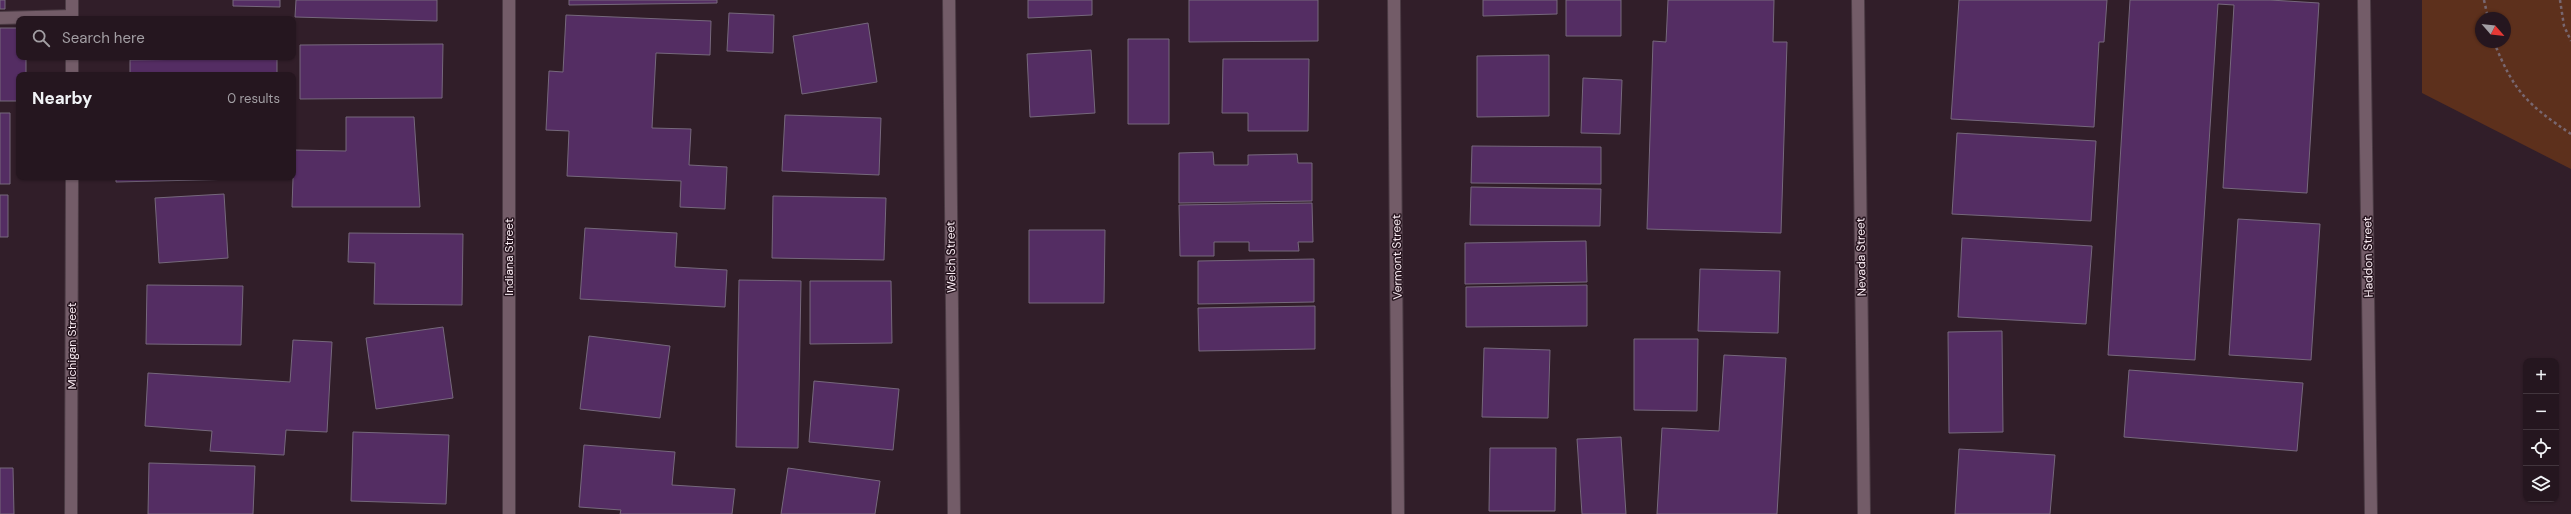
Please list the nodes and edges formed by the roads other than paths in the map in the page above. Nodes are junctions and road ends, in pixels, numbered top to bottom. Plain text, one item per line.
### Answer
1 (72, 0) edge
2 (509, 0) edge
3 (949, 0) edge
4 (1394, 0) edge
5 (1858, 0) edge
6 (2364, 0) edge
7 (72, 16) edge
8 (0, 18) edge
9 (16, 18) edge
10 (72, 60) edge
11 (72, 72) edge
12 (72, 180) edge
13 (71, 514) edge
14 (509, 514) edge
15 (954, 514) edge
16 (1398, 514) edge
17 (1864, 514) edge
18 (2371, 514) edge

1 - 7 street
2 - 14 street, Indiana Street
3 - 15 street, Welch Street
4 - 16 street, Vermont Street
5 - 17 street, Nevada Street
6 - 18 street, Haddon Street
8 - 9 street
10 - 11 street
12 - 13 street, Michigan Street

